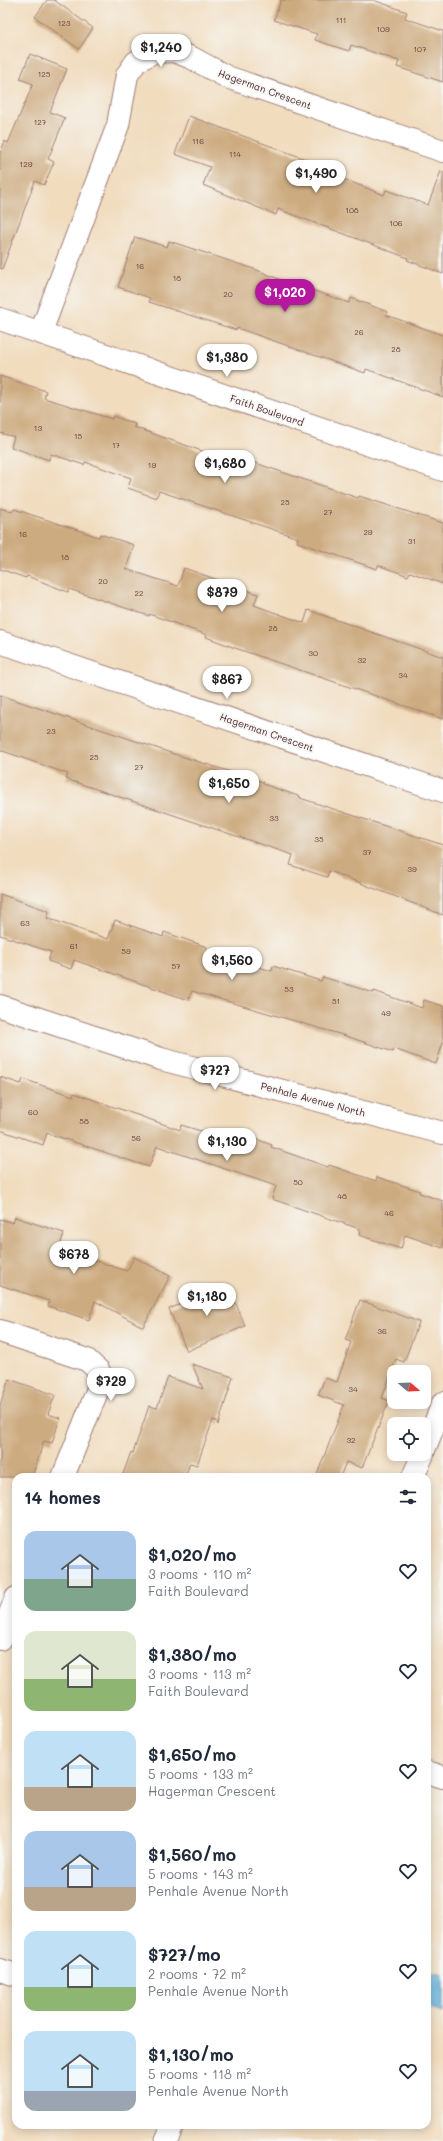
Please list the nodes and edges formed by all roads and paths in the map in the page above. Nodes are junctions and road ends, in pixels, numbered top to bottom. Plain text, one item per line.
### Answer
1 (443, 151) edge
2 (0, 319) edge
3 (41, 332) junction
4 (443, 470) edge
5 (0, 642) edge
6 (443, 791) edge
7 (0, 1006) edge
8 (443, 1133) edge
9 (0, 1331) edge
10 (443, 1403) edge
11 (431, 1433) edge
12 (419, 1461) edge
13 (65, 1473) edge
14 (415, 1473) edge
15 (12, 1608) edge
16 (0, 1639) edge
17 (431, 1773) edge
18 (443, 1777) edge
19 (0, 1970) edge
20 (12, 1974) edge
21 (170, 2129) edge
22 (166, 2141) edge

1 - 3 street, Hagerman Crescent
2 - 3 street, Faith Boulevard
3 - 4 street, Faith Boulevard
5 - 6 street, Hagerman Crescent
7 - 8 street, Penhale Avenue North
9 - 13 street
10 - 11 street
12 - 14 street
15 - 16 street
17 - 18 street
19 - 20 street
21 - 22 street

